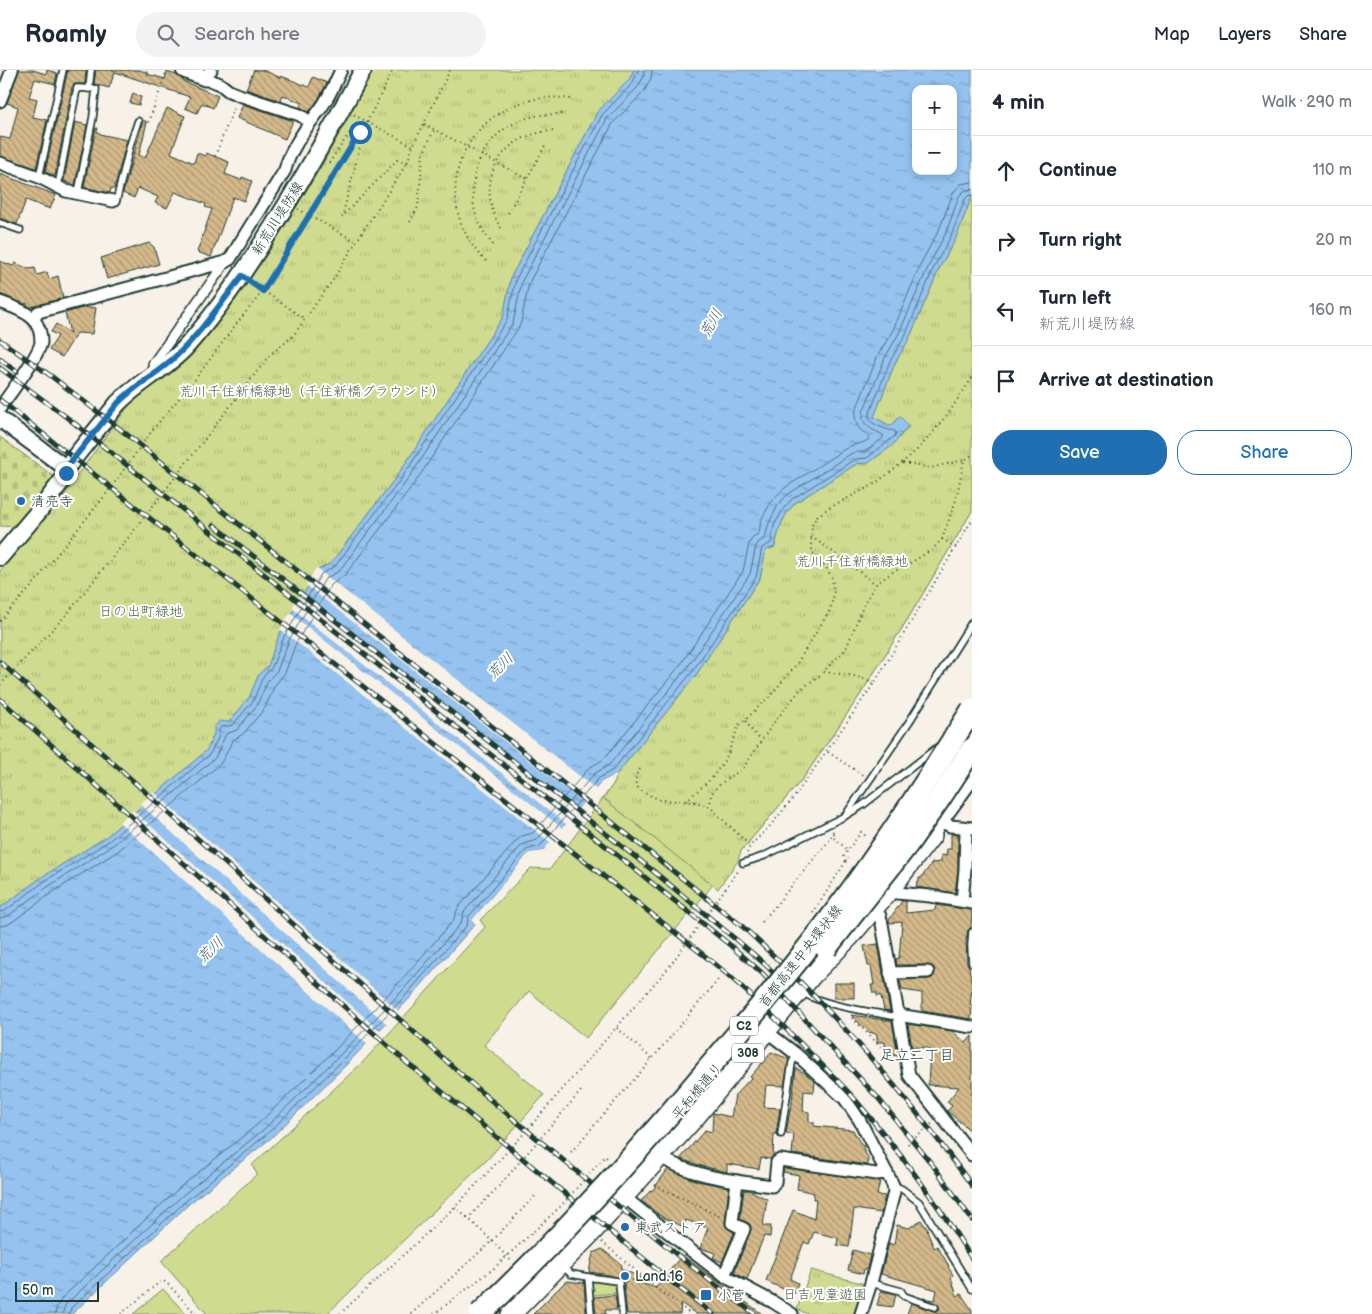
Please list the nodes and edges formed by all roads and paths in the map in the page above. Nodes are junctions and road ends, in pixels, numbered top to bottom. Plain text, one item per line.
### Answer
1 (12, 70) edge
2 (63, 70) edge
3 (91, 70) edge
4 (167, 70) edge
5 (184, 70) edge
6 (341, 70) edge
7 (363, 70) edge
8 (393, 70) edge
9 (450, 70) edge
10 (208, 74) edge
11 (89, 89) junction
12 (239, 95) junction
13 (571, 99) dead end
14 (0, 101) edge
15 (349, 113) dead end
16 (562, 114) dead end
17 (138, 121) joint
18 (310, 122) junction
19 (367, 122) junction
20 (424, 124) junction
21 (434, 130) junction
22 (555, 131) dead end
23 (360, 132) junction
24 (546, 144) dead end
25 (414, 146) junction
26 (468, 148) junction
27 (215, 156) dead end
28 (482, 156) junction
29 (0, 163) edge
30 (407, 163) junction
31 (497, 163) junction
32 (328, 164) dead end
33 (39, 177) junction
34 (527, 179) junction
35 (58, 186) junction
36 (78, 194) junction
37 (113, 201) joint
38 (294, 206) dead end
39 (508, 213) dead end
40 (310, 215) junction
41 (410, 222) dead end
42 (1, 225) edge
43 (501, 228) dead end
44 (20, 230) dead end
45 (356, 242) junction
46 (493, 245) dead end
47 (486, 261) dead end
48 (225, 262) junction
49 (242, 276) junction
50 (263, 291) junction
51 (0, 302) edge
52 (34, 319) junction
53 (305, 320) junction
54 (155, 373) junction
55 (972, 378) edge
56 (0, 408) edge
57 (0, 419) edge
58 (972, 455) edge
59 (964, 460) junction
60 (902, 462) junction
61 (66, 468) junction
62 (972, 520) edge
63 (811, 537) junction
64 (942, 539) junction
65 (956, 547) junction
66 (0, 557) edge
67 (876, 584) junction
68 (0, 621) edge
69 (972, 622) edge
70 (822, 672) junction
71 (876, 682) junction
72 (0, 685) edge
73 (972, 710) edge
74 (972, 717) edge
75 (745, 720) junction
76 (972, 732) edge
77 (761, 740) junction
78 (972, 748) edge
79 (828, 751) junction
80 (640, 769) dead end
81 (972, 772) edge
82 (870, 780) junction
83 (972, 782) edge
84 (686, 801) junction
85 (710, 807) junction
86 (844, 816) junction
87 (942, 822) junction
88 (969, 828) edge
89 (833, 831) dead end
90 (863, 833) dead end
91 (834, 838) dead end
92 (750, 846) junction
93 (848, 850) junction
94 (848, 858) dead end
95 (846, 861) junction
96 (743, 863) junction
97 (891, 888) junction
98 (967, 902) edge
99 (873, 909) junction
100 (833, 915) junction
101 (809, 920) dead end
102 (762, 922) dead end
103 (972, 932) edge
104 (824, 950) junction
105 (972, 963) edge
106 (928, 972) dead end
107 (890, 973) junction
108 (718, 980) dead end
109 (800, 990) junction
110 (840, 1005) junction
111 (898, 1015) junction
112 (972, 1027) edge
113 (616, 1028) junction
114 (766, 1031) junction
115 (796, 1054) junction
116 (652, 1059) junction
117 (909, 1075) junction
118 (581, 1091) dead end
119 (938, 1119) dead end
120 (781, 1134) dead end
121 (908, 1144) dead end
122 (571, 1152) dead end
123 (972, 1155) edge
124 (659, 1156) junction
125 (611, 1162) dead end
126 (887, 1174) junction
127 (737, 1181) junction
128 (650, 1182) dead end
129 (893, 1185) junction
130 (535, 1196) dead end
131 (623, 1196) junction
132 (456, 1207) junction
133 (466, 1217) junction
134 (732, 1222) junction
135 (594, 1235) junction
136 (492, 1241) junction
137 (507, 1256) junction
138 (513, 1263) dead end
139 (560, 1264) junction
140 (588, 1276) junction
141 (724, 1276) junction
142 (871, 1283) junction
143 (972, 1289) edge
144 (935, 1307) dead end
145 (692, 1313) edge
146 (121, 1314) edge
147 (196, 1314) edge
148 (340, 1314) edge
149 (411, 1314) edge
150 (434, 1314) edge
151 (480, 1314) edge
152 (490, 1314) edge
153 (500, 1314) edge
154 (512, 1314) edge
155 (590, 1314) edge
156 (622, 1314) edge
157 (792, 1314) edge
158 (861, 1314) edge

1 - 14 street
2 - 33 lane
3 - 11 lane
4 - 17 path
5 - 10 street
6 - 18 street
7 - 49 main road, 新荒川堤防線
8 - 19 path
9 - 20 path
10 - 12 street
11 - 35 lane
11 - 36 lane
12 - 18 street
12 - 27 path
13 - 26 path
15 - 19 path
16 - 28 path
17 - 37 lane
18 - 48 street
19 - 23 path
19 - 25 path
19 - 30 path
20 - 21 path
20 - 25 path
21 - 26 path
21 - 41 path
22 - 31 path
23 - 32 path
23 - 40 path
24 - 34 path
25 - 30 path
26 - 28 path
26 - 47 path
28 - 31 path
28 - 46 path
29 - 33 street
30 - 45 path
31 - 34 path
31 - 43 path
33 - 35 street
34 - 39 path
35 - 36 street
36 - 37 street
38 - 40 path
40 - 45 path
40 - 50 path
42 - 44 lane
45 - 53 path
48 - 52 street
48 - 54 street
49 - 50 path
49 - 54 main road, 新荒川堤防線
50 - 53 path
50 - 68 path
51 - 52 street
52 - 56 street
53 - 72 path
54 - 61 main road, 新荒川堤防線
55 - 60 path
57 - 61 street
58 - 59 path
59 - 60 path
59 - 64 path
60 - 63 path
61 - 66 main road, 新荒川堤防線
62 - 65 path
63 - 67 path
63 - 75 path
64 - 65 path
64 - 67 path
65 - 71 path
67 - 70 path
69 - 82 lane
70 - 71 path
70 - 77 path
71 - 79 path
73 - 100 highway, 首都高速中央環状線 / C2, bridge
74 - 86 lane
75 - 77 path
75 - 84 path
76 - 100 highway, bridge
76 - 152 main road, 平和橋通り / 308
77 - 85 path
78 - 104 highway, 首都高速中央環状線 / C2, bridge
79 - 82 path
79 - 92 path
80 - 84 path
81 - 104 highway, bridge
82 - 86 lane
83 - 87 main road, 平和橋通り / 308
84 - 85 path
85 - 92 path
86 - 96 lane
87 - 88 street
87 - 97 main road, 平和橋通り / 308
88 - 98 street
89 - 102 path
90 - 93 path
91 - 93 path
92 - 96 path
93 - 95 path
94 - 95 path
95 - 101 path
96 - 113 path
97 - 98 street
97 - 99 main road, 平和橋通り / 308
99 - 107 street
99 - 109 main road, 平和橋通り / 308
100 - 151 highway, 首都高速中央環状線 / C2, bridge
103 - 105 lane
104 - 153 highway, 首都高速中央環状線 / C2
106 - 107 street
107 - 111 street
108 - 116 path
109 - 110 lane
109 - 114 main road, 平和橋通り / 308
110 - 111 lane
110 - 117 path
111 - 112 street
111 - 117 street
113 - 116 path
113 - 132 path
114 - 115 street
114 - 124 main road, 平和橋通り / 308
115 - 120 lane
115 - 126 street
116 - 122 path
117 - 123 street
118 - 133 path
119 - 121 path
124 - 127 street
124 - 131 main road, 平和橋通り / 308
125 - 137 path
126 - 127 street
126 - 129 street
127 - 134 street
128 - 134 path
129 - 142 street
129 - 143 lane
130 - 136 path
131 - 135 main road, 平和橋通り / 308
131 - 141 street
132 - 133 path
132 - 148 path
133 - 136 path
134 - 141 street
135 - 139 main road, 平和橋通り / 308
135 - 145 path
136 - 137 path
136 - 149 path
137 - 138 path
137 - 150 path
139 - 140 lane
139 - 154 main road, 平和橋通り / 308
140 - 155 lane
140 - 156 lane
141 - 157 street
142 - 144 lane
142 - 158 street
146 - 147 path

